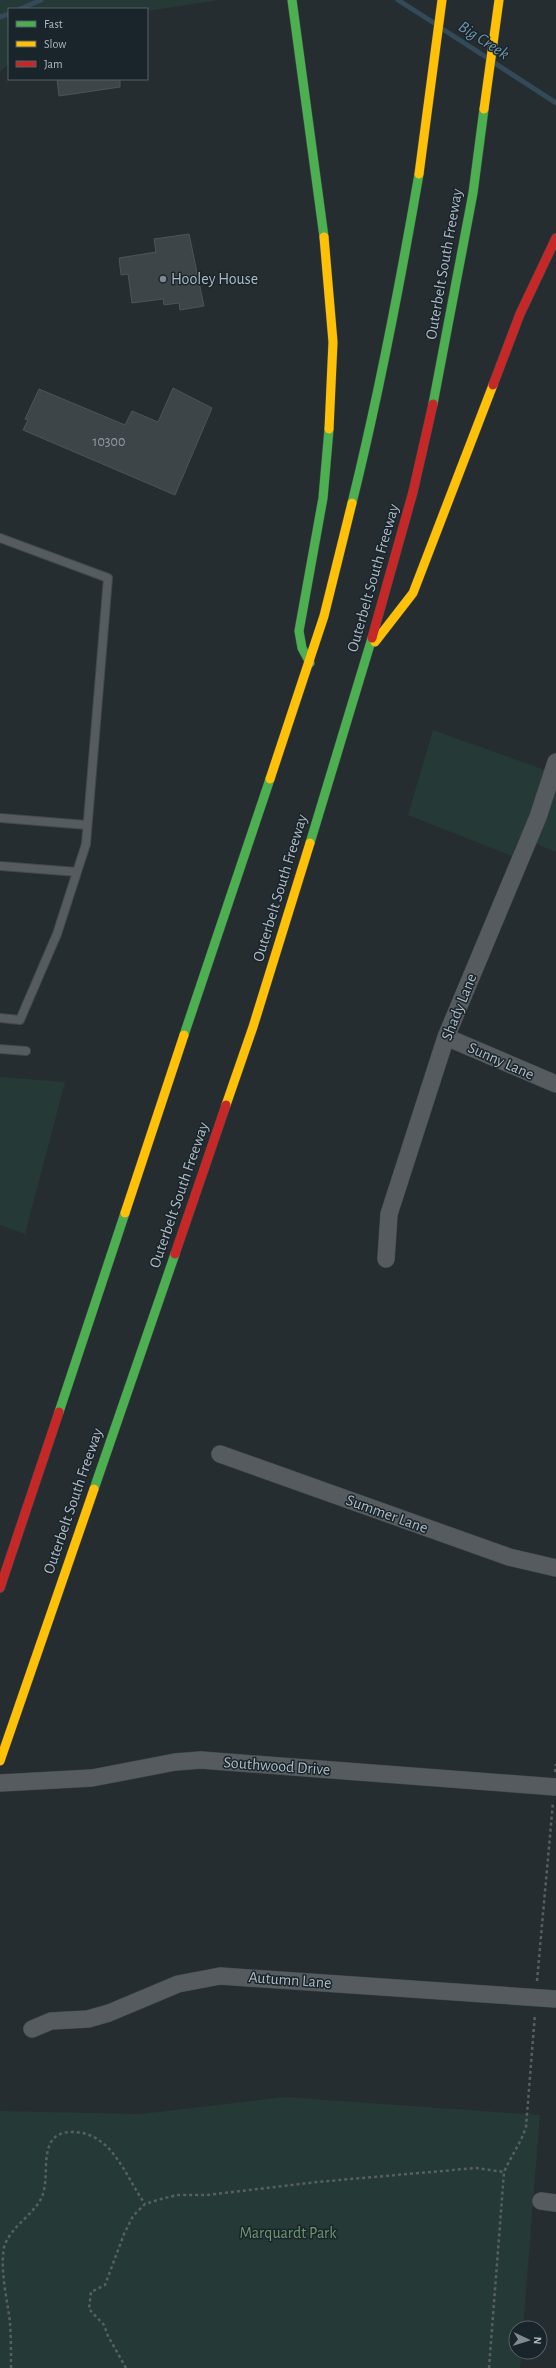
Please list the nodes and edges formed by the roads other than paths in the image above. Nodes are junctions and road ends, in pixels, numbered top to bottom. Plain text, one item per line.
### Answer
1 (442, 0) edge
2 (499, 0) edge
3 (293, 4) edge
4 (556, 238) edge
5 (0, 538) edge
6 (369, 651) junction
7 (310, 664) junction
8 (556, 762) edge
9 (0, 818) edge
10 (87, 826) junction
11 (0, 866) edge
12 (77, 872) junction
13 (0, 1018) edge
14 (446, 1036) junction
15 (0, 1049) edge
16 (26, 1051) dead end
17 (556, 1084) edge
18 (386, 1259) dead end
19 (220, 1454) dead end
20 (556, 1568) edge
21 (0, 1588) edge
22 (0, 1761) edge
23 (0, 1783) edge
24 (556, 1786) edge
25 (556, 1999) edge
26 (32, 2029) dead end

1 - 7 highway
2 - 6 highway, Outerbelt South Freeway
3 - 7 highway
4 - 6 highway
5 - 10 lane
6 - 22 highway, Outerbelt South Freeway
7 - 21 highway
8 - 14 street, Shady Lane
9 - 10 lane
10 - 12 lane
11 - 12 lane
12 - 13 lane
14 - 17 street, Sunny Lane
14 - 18 street, Shady Lane
15 - 16 lane
19 - 20 street, Summer Lane
23 - 24 street, Southwood Drive
25 - 26 street, Autumn Lane

